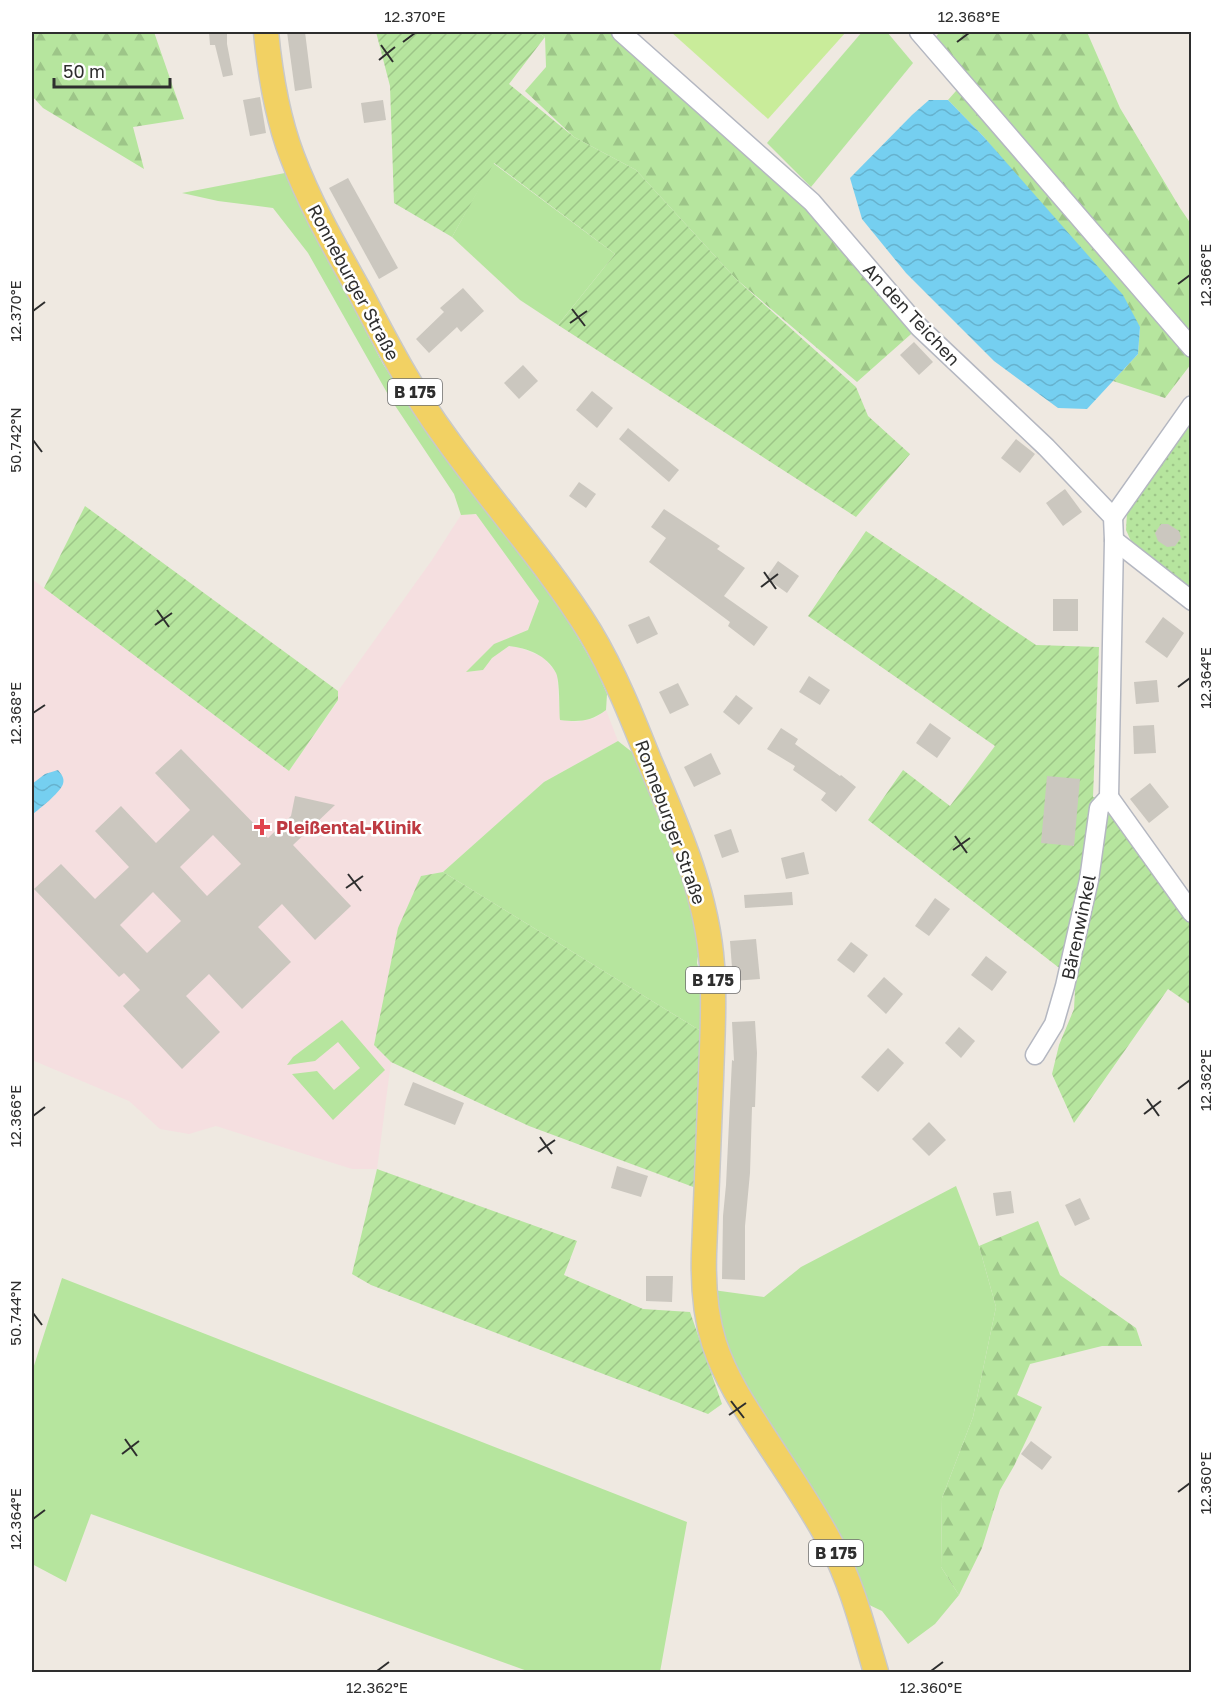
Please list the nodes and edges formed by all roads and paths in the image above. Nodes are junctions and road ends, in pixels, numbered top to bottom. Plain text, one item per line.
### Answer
1 (266, 32) edge
2 (621, 32) edge
3 (919, 32) edge
4 (1191, 348) edge
5 (1191, 405) edge
6 (1113, 517) junction
7 (1114, 540) junction
8 (1191, 601) edge
9 (1109, 797) junction
10 (1191, 913) edge
11 (1035, 1055) dead end
12 (876, 1672) edge

1 - 12 main road, Ronneburger Straße / B 175
2 - 6 street, An den Teichen
3 - 4 street
5 - 6 street
6 - 7 street
7 - 8 street
7 - 9 street, Bärenwinkel
9 - 10 street
9 - 11 street, Bärenwinkel

